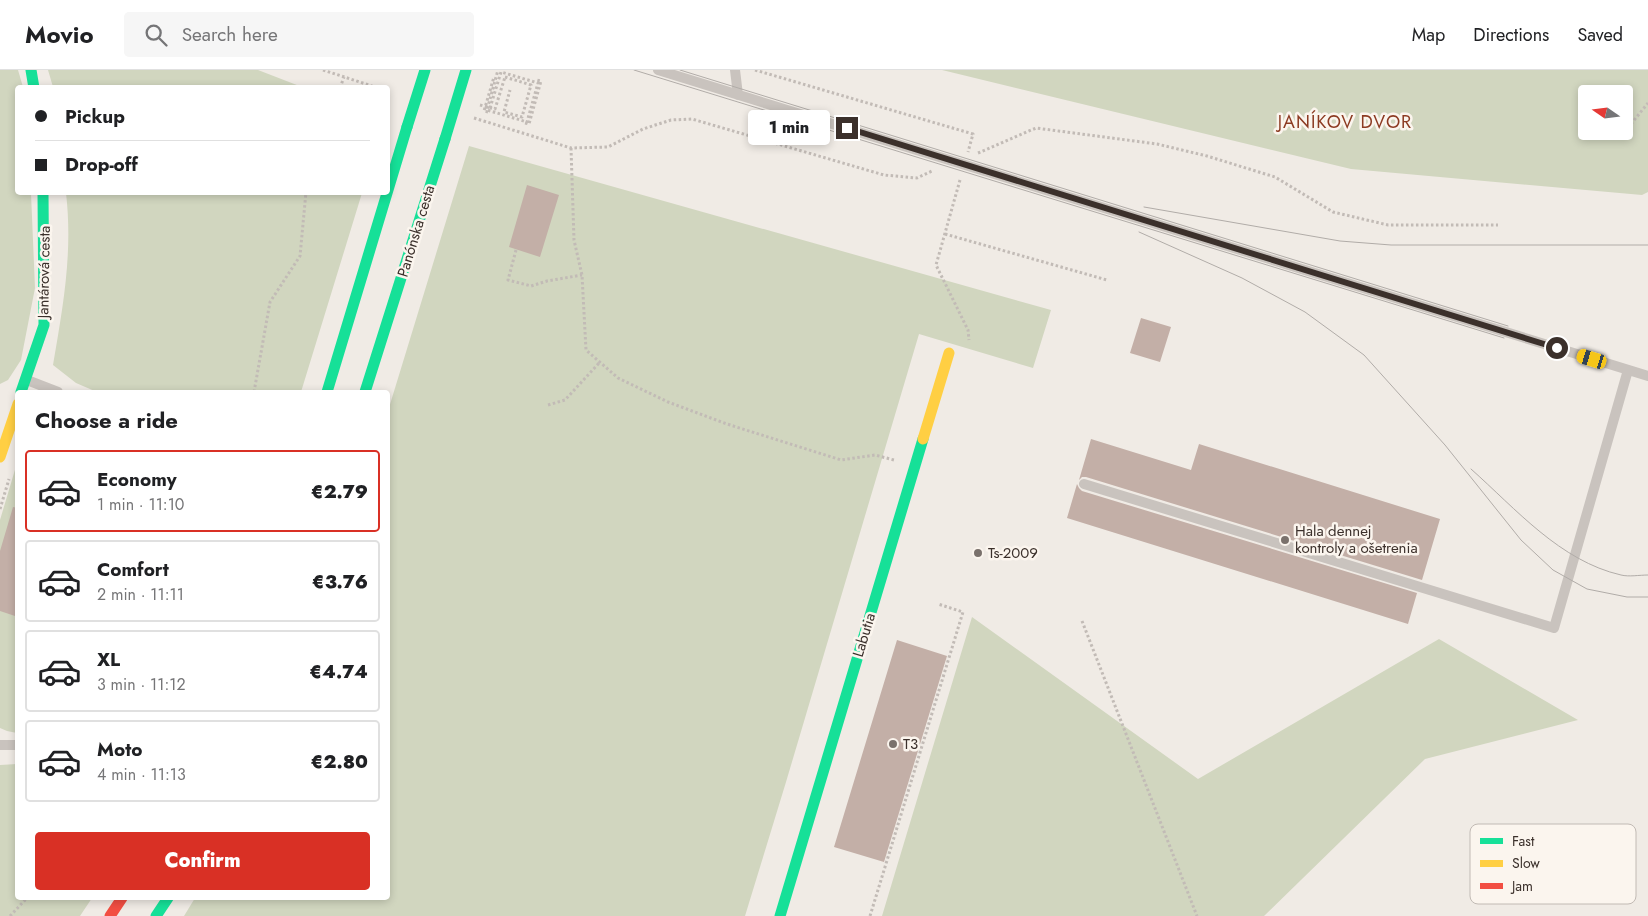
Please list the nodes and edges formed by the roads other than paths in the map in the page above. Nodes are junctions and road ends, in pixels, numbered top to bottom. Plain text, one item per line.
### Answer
1 (31, 70) edge
2 (425, 70) edge
3 (466, 70) edge
4 (658, 70) edge
5 (735, 70) edge
6 (34, 85) edge
7 (738, 95) junction
8 (390, 186) edge
9 (43, 195) edge
10 (387, 195) edge
11 (949, 353) dead end
12 (1628, 370) junction
13 (1648, 376) edge
14 (26, 380) junction
15 (23, 390) edge
16 (53, 390) edge
17 (328, 390) edge
18 (366, 390) edge
19 (15, 413) edge
20 (0, 457) edge
21 (1084, 484) dead end
22 (0, 745) edge
23 (15, 745) edge
24 (121, 900) edge
25 (167, 900) edge
26 (110, 916) edge
27 (156, 916) edge
28 (780, 916) edge

1 - 6 street
2 - 8 street, bridge
3 - 18 street, Panónska cesta, bridge
4 - 7 lane
5 - 7 lane
7 - 12 lane
9 - 14 street, Jantárová cesta
10 - 17 street, bridge
11 - 28 street, Labutia
12 - 13 lane
12 - 21 lane
14 - 15 street, Jantárová cesta
14 - 16 lane
19 - 20 street
22 - 23 lane
24 - 26 street
25 - 27 street

